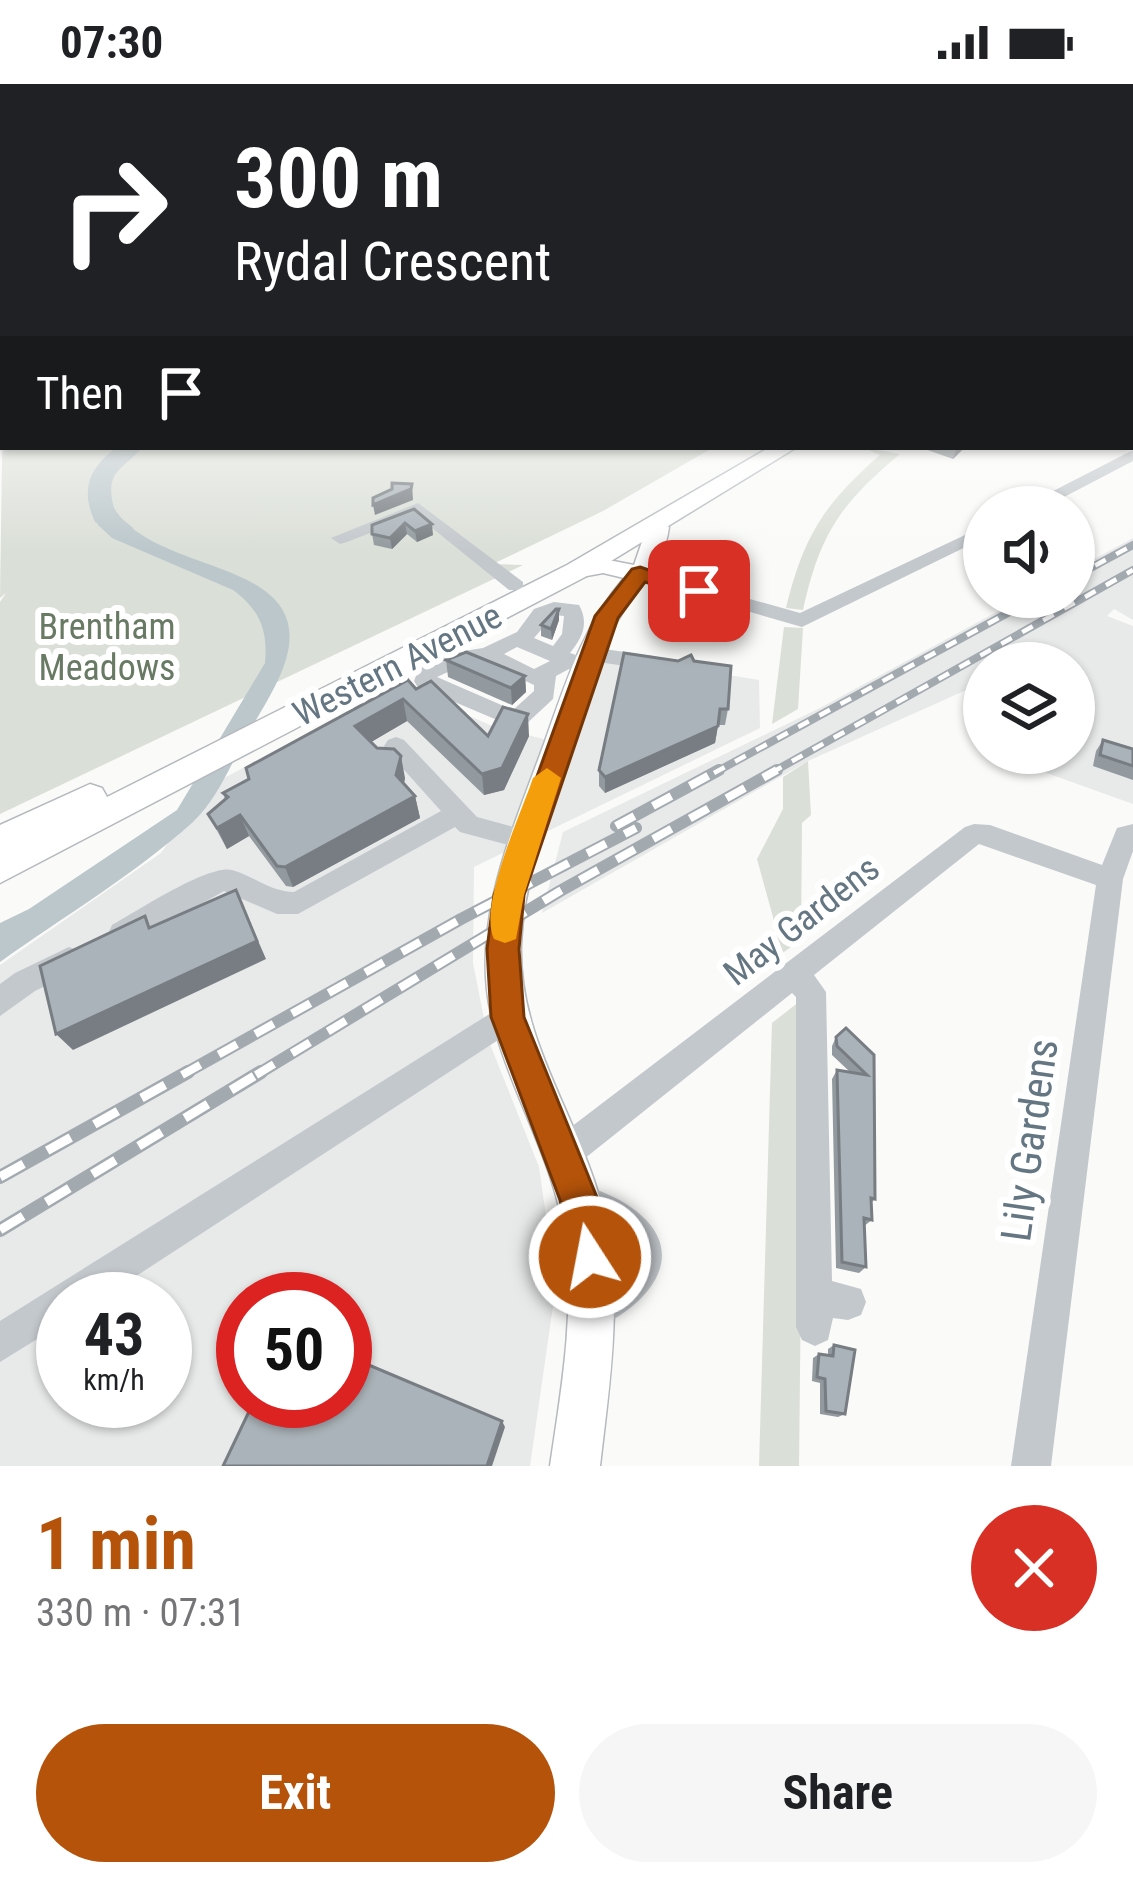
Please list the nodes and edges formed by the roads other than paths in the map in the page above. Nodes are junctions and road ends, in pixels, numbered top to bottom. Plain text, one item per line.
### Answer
1 (757, 450) edge
2 (781, 450) edge
3 (1133, 454) edge
4 (1071, 486) edge
5 (658, 527) junction
6 (340, 538) dead end
7 (963, 541) edge
8 (576, 572) junction
9 (640, 574) junction
10 (516, 586) junction
11 (522, 640) junction
12 (488, 655) junction
13 (677, 666) edge
14 (565, 668) junction
15 (281, 712) junction
16 (396, 746) edge
17 (143, 783) junction
18 (458, 813) junction
19 (1133, 834) edge
20 (527, 839) junction
21 (0, 841) edge
22 (0, 868) edge
23 (1110, 879) junction
24 (795, 976) junction
25 (0, 1002) edge
26 (508, 1017) junction
27 (562, 1156) junction
28 (111, 1272) edge
29 (826, 1308) dead end
30 (36, 1320) edge
31 (0, 1343) edge
32 (575, 1466) edge
33 (1031, 1466) edge

1 - 10 highway, Western Avenue
2 - 5 highway, Western Avenue
3 - 4 street
5 - 8 highway, Western Avenue
5 - 9 main road
6 - 10 street
7 - 9 street
8 - 9 main road
8 - 15 highway, Western Avenue
9 - 14 main road
10 - 15 highway, Western Avenue
11 - 12 street
11 - 14 street
11 - 14 street
12 - 14 street
12 - 14 street
13 - 14 street
14 - 20 main road
15 - 17 highway, Western Avenue
16 - 18 street
17 - 21 highway, Western Avenue
17 - 22 highway, Western Avenue
18 - 20 street
18 - 25 street
19 - 23 street, Lily Gardens
20 - 26 main road
23 - 24 street, May Gardens
23 - 33 street, Lily Gardens
24 - 27 street, May Gardens
24 - 29 street
26 - 27 main road
26 - 28 street
27 - 32 main road
30 - 31 street

